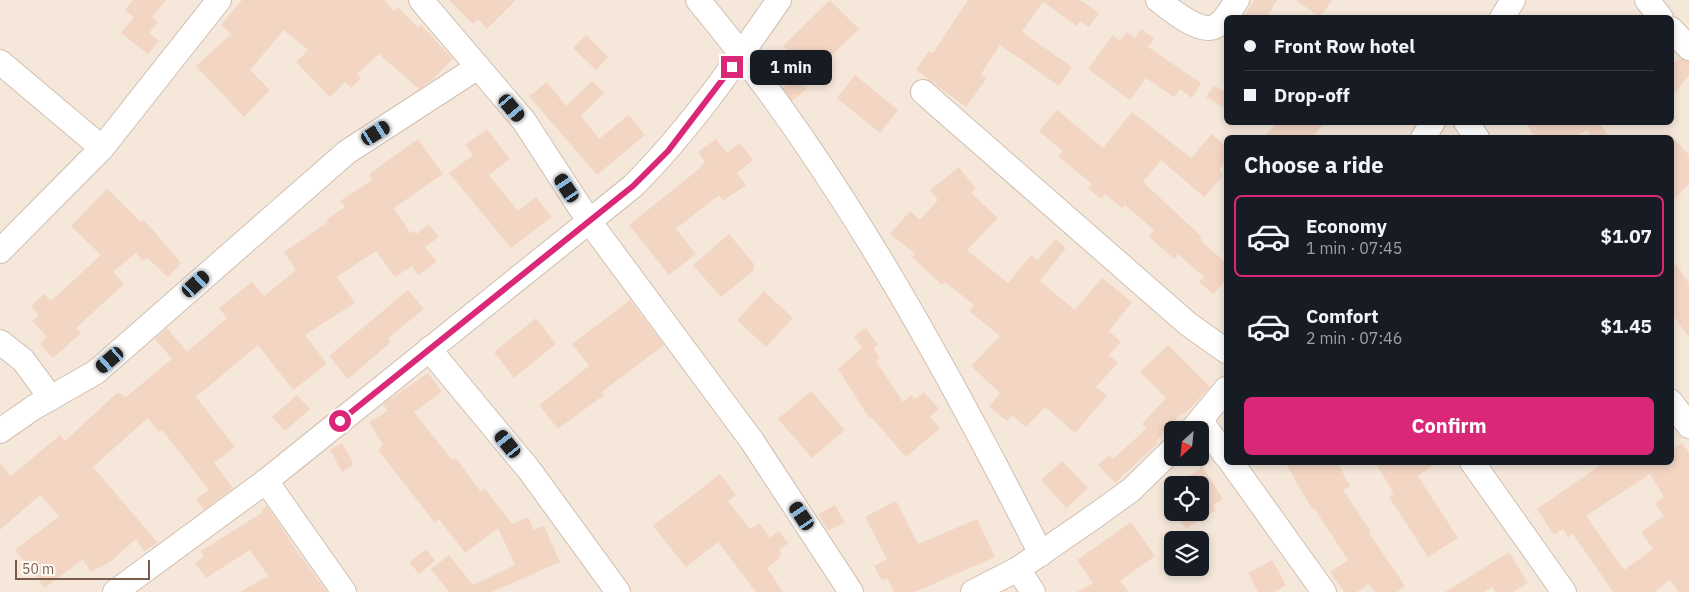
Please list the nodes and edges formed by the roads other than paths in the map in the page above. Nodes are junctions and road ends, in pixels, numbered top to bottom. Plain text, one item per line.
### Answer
1 (219, 0) edge
2 (421, 0) edge
3 (698, 0) edge
4 (779, 0) edge
5 (1158, 0) edge
6 (1237, 0) edge
7 (1513, 0) edge
8 (1647, 0) edge
9 (1226, 15) edge
10 (1504, 15) edge
11 (1659, 15) edge
12 (1224, 19) edge
13 (1674, 32) edge
14 (1689, 48) edge
15 (742, 53) junction
16 (0, 62) edge
17 (478, 67) junction
18 (923, 92) dead end
19 (102, 148) junction
20 (589, 221) junction
21 (0, 251) edge
22 (0, 342) edge
23 (429, 349) junction
24 (1224, 350) edge
25 (1224, 392) edge
26 (50, 398) junction
27 (1674, 406) edge
28 (1201, 421) edge
29 (1689, 426) edge
30 (0, 431) edge
31 (1209, 438) edge
32 (1224, 454) edge
33 (1164, 458) edge
34 (1233, 465) edge
35 (1474, 465) edge
36 (266, 481) junction
37 (1041, 554) junction
38 (1018, 569) junction
39 (115, 592) edge
40 (344, 592) edge
41 (618, 592) edge
42 (851, 592) edge
43 (973, 592) edge
44 (1033, 592) edge
45 (1324, 592) edge
46 (1564, 592) edge

1 - 19 street
2 - 17 street
3 - 15 street
4 - 15 street
5 - 12 street
6 - 9 street
7 - 10 street
8 - 11 street
13 - 14 street
15 - 20 street
15 - 37 street
16 - 19 street
17 - 20 street
17 - 26 street
18 - 24 street
19 - 21 street
20 - 23 street
20 - 42 street
22 - 26 street
23 - 36 street
23 - 41 street
25 - 28 street
26 - 30 street
27 - 29 street
31 - 32 street
33 - 37 street
34 - 45 street
35 - 46 street
36 - 39 street
36 - 40 street
37 - 38 street
38 - 43 street
38 - 44 street

